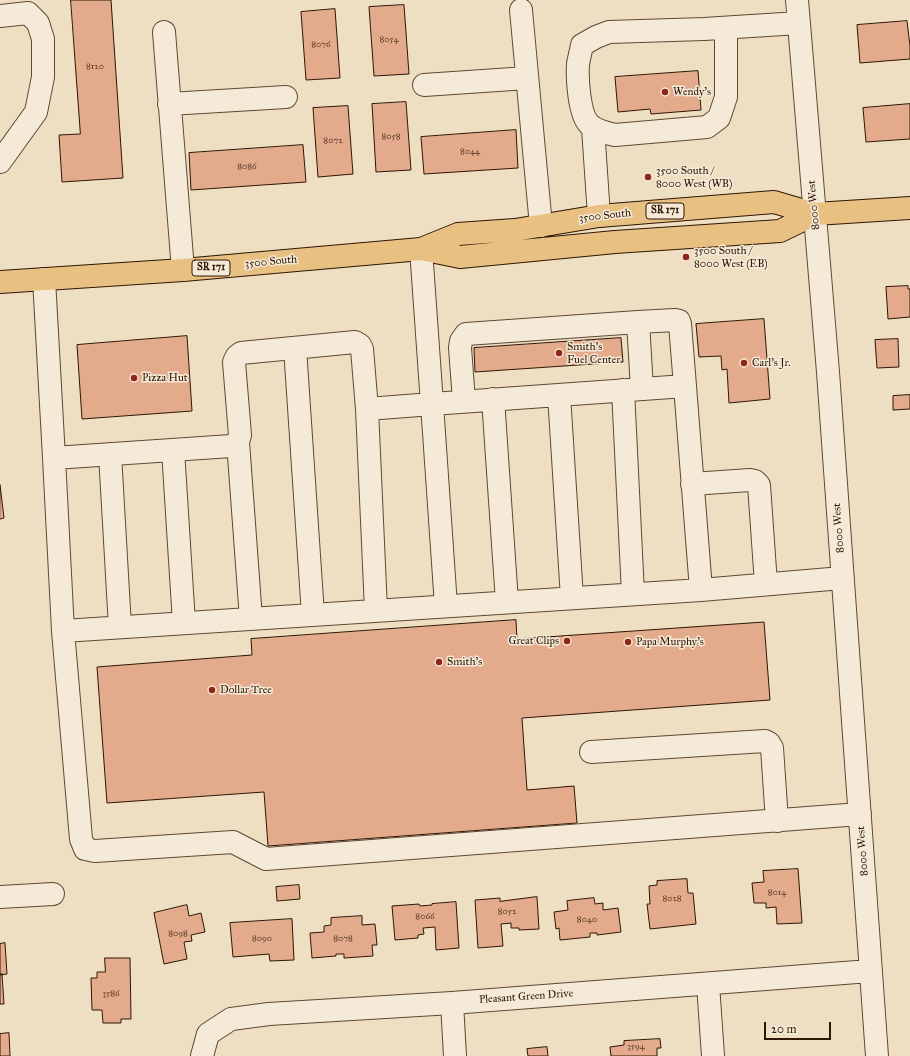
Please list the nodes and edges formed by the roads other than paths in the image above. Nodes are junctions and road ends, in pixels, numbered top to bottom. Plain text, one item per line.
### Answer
1 (797, 0) edge
2 (521, 10) dead end
3 (0, 16) edge
4 (799, 23) junction
5 (726, 28) junction
6 (164, 32) dead end
7 (527, 78) junction
8 (424, 86) dead end
9 (286, 97) dead end
10 (169, 104) junction
11 (593, 128) junction
12 (0, 162) edge
13 (910, 208) edge
14 (815, 214) junction
15 (599, 216) junction
16 (541, 226) junction
17 (421, 249) junction
18 (182, 270) junction
19 (44, 279) junction
20 (0, 282) edge
21 (638, 322) junction
22 (295, 348) junction
23 (685, 386) junction
24 (632, 390) junction
25 (559, 395) junction
26 (493, 399) junction
27 (464, 401) junction
28 (432, 404) junction
29 (367, 408) junction
30 (238, 442) junction
31 (173, 450) junction
32 (110, 454) junction
33 (54, 458) junction
34 (692, 484) junction
35 (842, 578) junction
36 (766, 584) junction
37 (701, 590) junction
38 (633, 594) junction
39 (572, 598) junction
40 (507, 602) junction
41 (446, 606) junction
42 (376, 610) junction
43 (313, 615) junction
44 (251, 619) junction
45 (184, 623) junction
46 (120, 627) junction
47 (63, 631) junction
48 (591, 752) dead end
49 (860, 814) junction
50 (777, 821) junction
51 (53, 894) dead end
52 (0, 897) edge
53 (870, 971) junction
54 (708, 984) junction
55 (452, 1003) junction
56 (202, 1056) edge
57 (456, 1056) edge
58 (713, 1056) edge
59 (877, 1056) edge

1 - 4 street, 8000 West
2 - 7 street
3 - 12 street
4 - 5 street
4 - 14 street, 8000 West
5 - 11 street
5 - 11 street
6 - 10 street
7 - 8 street
7 - 16 street
9 - 10 street
10 - 18 street
11 - 15 street
13 - 14 main road, 3500 South / SR 171
14 - 15 main road, 3500 South / SR 171
14 - 17 main road, 3500 South / SR 171
14 - 35 street, 8000 West
15 - 16 main road, 3500 South / SR 171
16 - 17 main road, 3500 South / SR 171
17 - 18 main road, 3500 South / SR 171
17 - 28 street
18 - 19 main road, 3500 South / SR 171
19 - 20 main road, 3500 South / SR 171
19 - 33 street
21 - 23 street
21 - 24 street
21 - 27 street
22 - 29 street
22 - 30 street
22 - 43 street
23 - 24 street
23 - 34 street
24 - 25 street
24 - 38 street
25 - 26 street
25 - 39 street
26 - 27 street
26 - 40 street
27 - 28 street
28 - 29 street
28 - 41 street
29 - 42 street
30 - 31 street
30 - 44 street
31 - 32 street
31 - 45 street
32 - 33 street
32 - 46 street
33 - 47 street
34 - 36 street
34 - 37 street
35 - 36 street
35 - 49 street, 8000 West
36 - 37 street
37 - 38 street
38 - 39 street
39 - 40 street
40 - 41 street
41 - 42 street
42 - 43 street
43 - 44 street
44 - 45 street
45 - 46 street
46 - 47 street
47 - 50 street
48 - 50 street
49 - 50 street
49 - 53 street, 8000 West
51 - 52 street
53 - 54 street, Pleasant Green Drive
53 - 59 street, 8000 West
54 - 55 street, Pleasant Green Drive
54 - 58 street
55 - 56 street, Pleasant Green Drive
55 - 57 street

